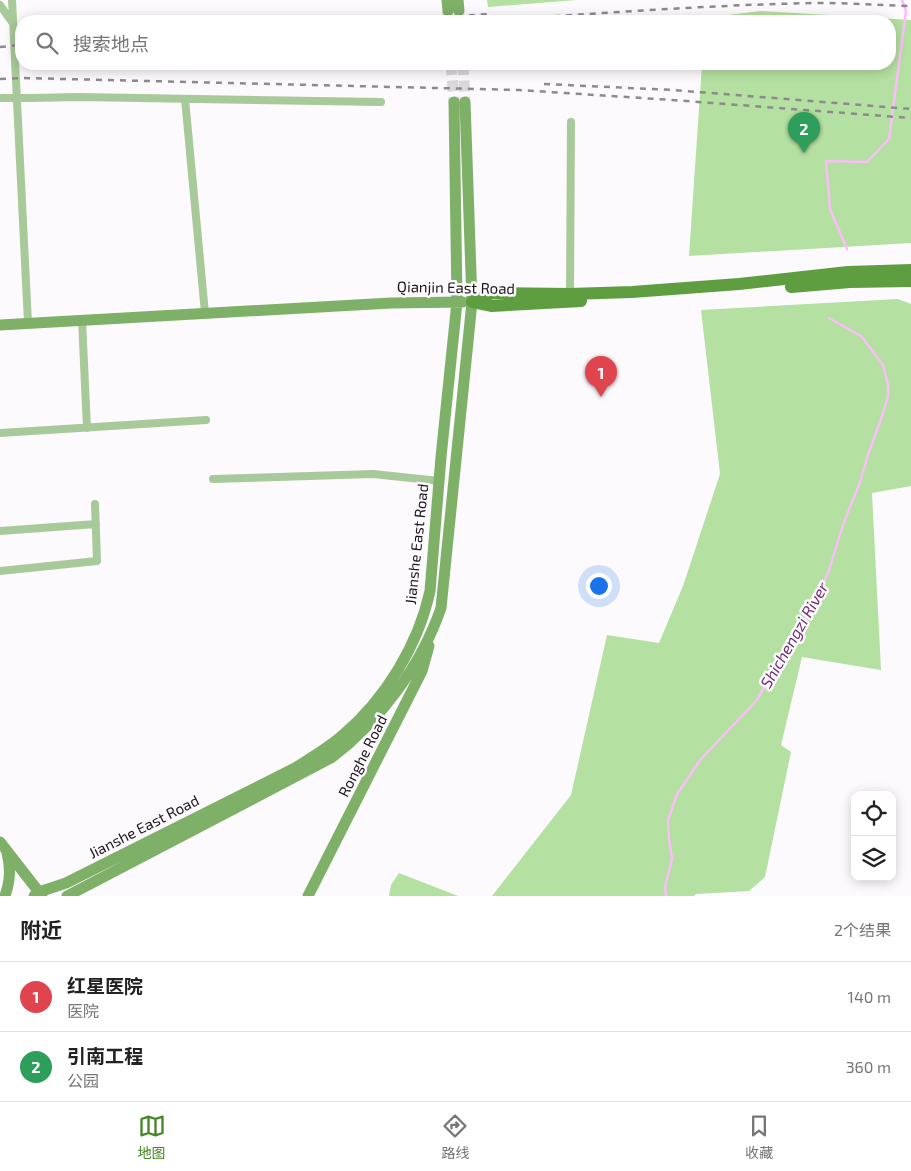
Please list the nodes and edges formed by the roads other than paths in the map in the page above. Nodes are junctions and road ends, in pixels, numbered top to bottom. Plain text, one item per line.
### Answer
1 (12, 0) edge
2 (0, 5) edge
3 (12, 23) junction
4 (0, 98) edge
5 (185, 98) junction
6 (381, 102) dead end
7 (571, 122) dead end
8 (911, 270) edge
9 (911, 281) edge
10 (570, 294) junction
11 (457, 302) junction
12 (472, 302) junction
13 (205, 313) junction
14 (82, 320) junction
15 (28, 323) junction
16 (0, 325) edge
17 (206, 420) dead end
18 (87, 428) junction
19 (0, 433) edge
20 (213, 479) dead end
21 (439, 481) junction
22 (95, 504) dead end
23 (96, 524) junction
24 (0, 531) edge
25 (0, 571) edge
26 (435, 625) junction
27 (2, 845) edge
28 (38, 895) edge
29 (5, 896) edge
30 (67, 896) edge
31 (308, 896) edge

1 - 3 street
2 - 3 street
3 - 15 street
4 - 5 street, bridge
5 - 6 street
5 - 13 street
7 - 10 street
8 - 10 main road
9 - 12 main road, Qianjin East Road
10 - 12 main road
11 - 12 main road, Qianjin East Road
11 - 12 main road, Jianshe East Road
11 - 13 main road, Qianjin East Road
11 - 21 main road, Jianshe East Road
12 - 26 main road, Jianshe East Road
13 - 14 main road, Qianjin East Road
14 - 15 main road, Qianjin East Road
14 - 18 street
15 - 16 main road, Qianjin East Road
17 - 18 street
18 - 19 street
20 - 21 street
21 - 28 main road, Jianshe East Road
22 - 23 street
23 - 24 street
23 - 25 street
26 - 30 main road, Jianshe East Road
26 - 31 main road, Ronghe Road
27 - 28 main road
27 - 29 main road

